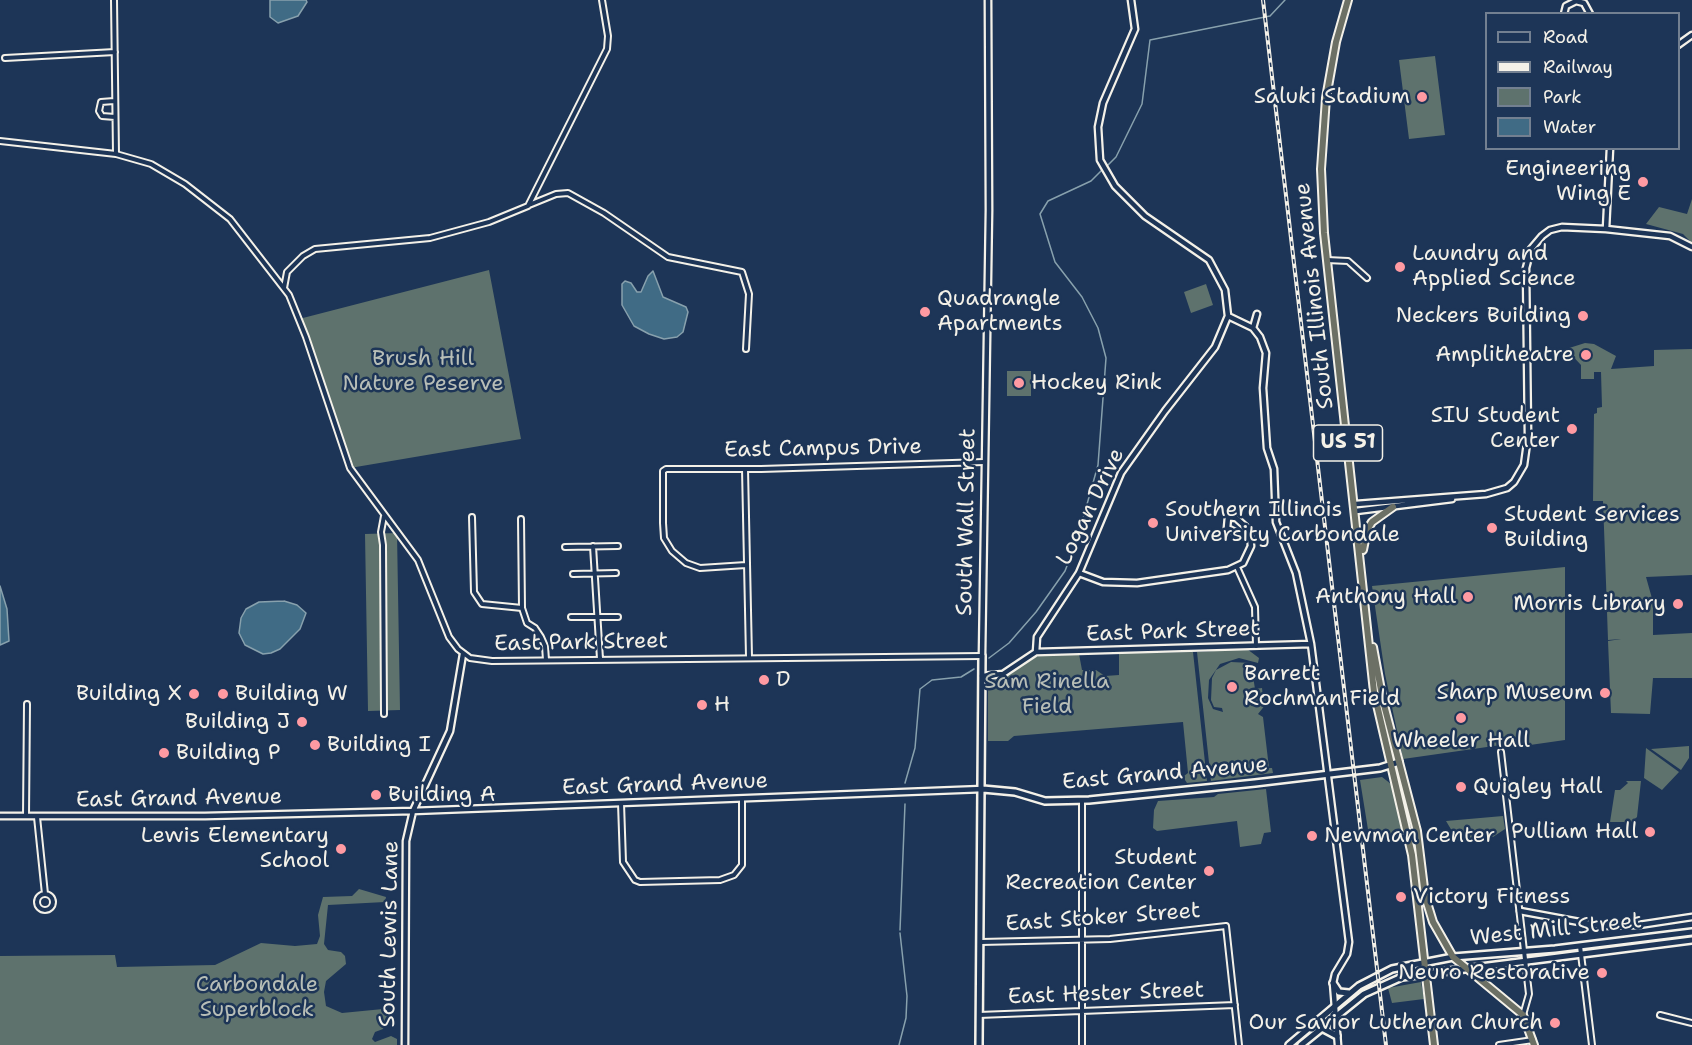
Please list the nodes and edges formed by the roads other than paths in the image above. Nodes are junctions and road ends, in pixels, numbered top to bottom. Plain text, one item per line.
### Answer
1 (114, 0) edge
2 (602, 0) edge
3 (988, 0) edge
4 (1131, 0) edge
5 (1348, 0) edge
6 (1566, 2) edge
7 (1590, 12) edge
8 (115, 52) junction
9 (5, 58) dead end
10 (114, 101) junction
11 (115, 117) junction
12 (0, 141) edge
13 (1610, 150) edge
14 (116, 154) junction
15 (528, 206) junction
16 (1606, 229) junction
17 (1692, 247) edge
18 (1327, 260) junction
19 (1367, 278) dead end
20 (284, 288) junction
21 (1257, 314) dead end
22 (1228, 316) junction
23 (1253, 328) junction
24 (747, 349) dead end
25 (984, 462) junction
26 (745, 469) junction
27 (1457, 497) junction
28 (1356, 507) junction
29 (1393, 507) junction
30 (384, 516) junction
31 (472, 517) dead end
32 (521, 519) dead end
33 (1248, 534) junction
34 (593, 546) junction
35 (618, 546) dead end
36 (566, 547) dead end
37 (1361, 559) junction
38 (746, 565) junction
39 (1237, 567) junction
40 (595, 573) junction
41 (616, 573) dead end
42 (1079, 573) junction
43 (573, 574) dead end
44 (522, 608) junction
45 (571, 617) dead end
46 (595, 617) junction
47 (618, 617) dead end
48 (1369, 626) junction
49 (1311, 644) junction
50 (1256, 646) junction
51 (1036, 652) junction
52 (463, 654) junction
53 (982, 656) junction
54 (749, 657) junction
55 (546, 660) junction
56 (600, 660) junction
57 (982, 676) junction
58 (27, 704) dead end
59 (384, 714) dead end
60 (1501, 752) dead end
61 (1399, 762) junction
62 (1390, 765) junction
63 (1327, 773) junction
64 (983, 789) junction
65 (742, 799) junction
66 (1082, 801) junction
67 (621, 803) junction
68 (413, 811) junction
69 (0, 816) edge
70 (26, 816) junction
71 (37, 817) junction
72 (45, 894) junction
73 (1520, 911) junction
74 (1692, 918) edge
75 (1692, 932) edge
76 (1083, 940) junction
77 (1692, 940) edge
78 (981, 942) junction
79 (1580, 950) junction
80 (1525, 952) junction
81 (1453, 957) junction
82 (1526, 960) junction
83 (1424, 961) junction
84 (1465, 968) junction
85 (1425, 973) junction
86 (1333, 983) junction
87 (1351, 993) junction
88 (1235, 1005) junction
89 (1334, 1007) junction
90 (1082, 1012) junction
91 (979, 1015) junction
92 (1523, 1015) junction
93 (1660, 1015) dead end
94 (1336, 1017) junction
95 (1692, 1023) edge
96 (1322, 1028) junction
97 (1337, 1036) junction
98 (1534, 1043) edge
99 (405, 1045) edge
100 (979, 1045) edge
101 (1082, 1045) edge
102 (1239, 1045) edge
103 (1289, 1045) edge
104 (1301, 1045) edge
105 (1338, 1045) edge
106 (1434, 1045) edge
107 (1499, 1045) edge
108 (1592, 1045) edge

1 - 8 street
2 - 15 street
3 - 25 street, South Wall Street
4 - 22 street
5 - 18 highway, South Illinois Avenue / US 51
6 - 7 street
8 - 9 street
8 - 10 street
10 - 11 street
10 - 11 street
11 - 14 street
12 - 14 street, East Park Street
13 - 16 street
14 - 20 street, East Park Street
15 - 20 street
15 - 24 street
16 - 17 street
16 - 27 street
18 - 19 street
18 - 28 highway, South Illinois Avenue / US 51
20 - 30 street, East Park Street
21 - 23 street
22 - 23 street
22 - 42 street, Logan Drive
23 - 49 street
25 - 26 street, East Campus Drive
25 - 53 street, South Wall Street
26 - 38 street
26 - 38 street, East Campus Drive
27 - 28 street
27 - 29 street
28 - 29 street
28 - 37 highway, South Illinois Avenue / US 51
29 - 37 highway
30 - 52 street, East Park Street
30 - 59 street
31 - 44 street
32 - 44 street
33 - 33 street
33 - 39 street
34 - 35 street
34 - 36 street
34 - 40 street
37 - 48 highway, South Illinois Avenue / US 51
38 - 54 street
39 - 42 street
39 - 50 street
40 - 41 street
40 - 43 street
40 - 46 street
42 - 51 street, Logan Drive
44 - 55 street
45 - 46 street
46 - 47 street
46 - 56 street
48 - 61 highway, South Illinois Avenue / US 51
48 - 62 highway, South Illinois Avenue / US 51
49 - 50 street, East Park Street
49 - 63 street
50 - 51 street, East Park Street
51 - 57 street
52 - 55 street, East Park Street
52 - 68 street, South Lewis Lane
53 - 54 street, East Park Street
53 - 57 main road, South Wall Street
54 - 56 street, East Park Street
55 - 56 street, East Park Street
57 - 64 main road, South Wall Street
58 - 70 street
60 - 73 street
61 - 62 main road, East Grand Avenue
61 - 81 highway, South Illinois Avenue / US 51
62 - 63 main road, East Grand Avenue
62 - 83 highway, South Illinois Avenue / US 51
63 - 66 main road, East Grand Avenue
63 - 86 street
64 - 65 street, East Grand Avenue
64 - 66 main road, East Grand Avenue
64 - 78 main road, South Wall Street
65 - 67 street, East Grand Avenue
65 - 67 street
66 - 76 street
67 - 68 street, East Grand Avenue
68 - 71 street, East Grand Avenue
68 - 99 street, South Lewis Lane
69 - 70 street, East Grand Avenue
70 - 71 street, East Grand Avenue
71 - 72 street
72 - 72 street
73 - 74 street
73 - 80 street
75 - 79 main road, West Mill Street
76 - 78 street, East Stoker Street
76 - 88 street, East Stoker Street
76 - 90 street
77 - 79 main road, West Mill Street
78 - 91 main road, South Wall Street
79 - 80 main road, West Mill Street
79 - 82 main road, West Mill Street
79 - 108 street
80 - 81 main road, West Mill Street
80 - 82 street
81 - 83 main road, West Mill Street
81 - 84 highway, South Illinois Avenue / US 51
82 - 84 main road, West Mill Street
82 - 92 street
83 - 85 highway, South Illinois Avenue / US 51
83 - 87 main road, West Mill Street
84 - 85 main road, West Mill Street
84 - 92 highway, South Illinois Avenue / US 51
85 - 94 main road, West Mill Street
85 - 106 highway, South Illinois Avenue / US 51
86 - 87 main road
86 - 89 street
87 - 89 main road, West Mill Street
88 - 90 street, East Hester Street
88 - 102 street
89 - 94 street
89 - 103 main road, West Mill Street
90 - 91 street, East Hester Street
90 - 101 street
91 - 100 main road, South Wall Street
92 - 98 highway, US 51
93 - 95 street
94 - 96 main road, West Mill Street
94 - 97 street
96 - 97 main road
96 - 104 main road, West Mill Street
97 - 105 street
98 - 107 street

